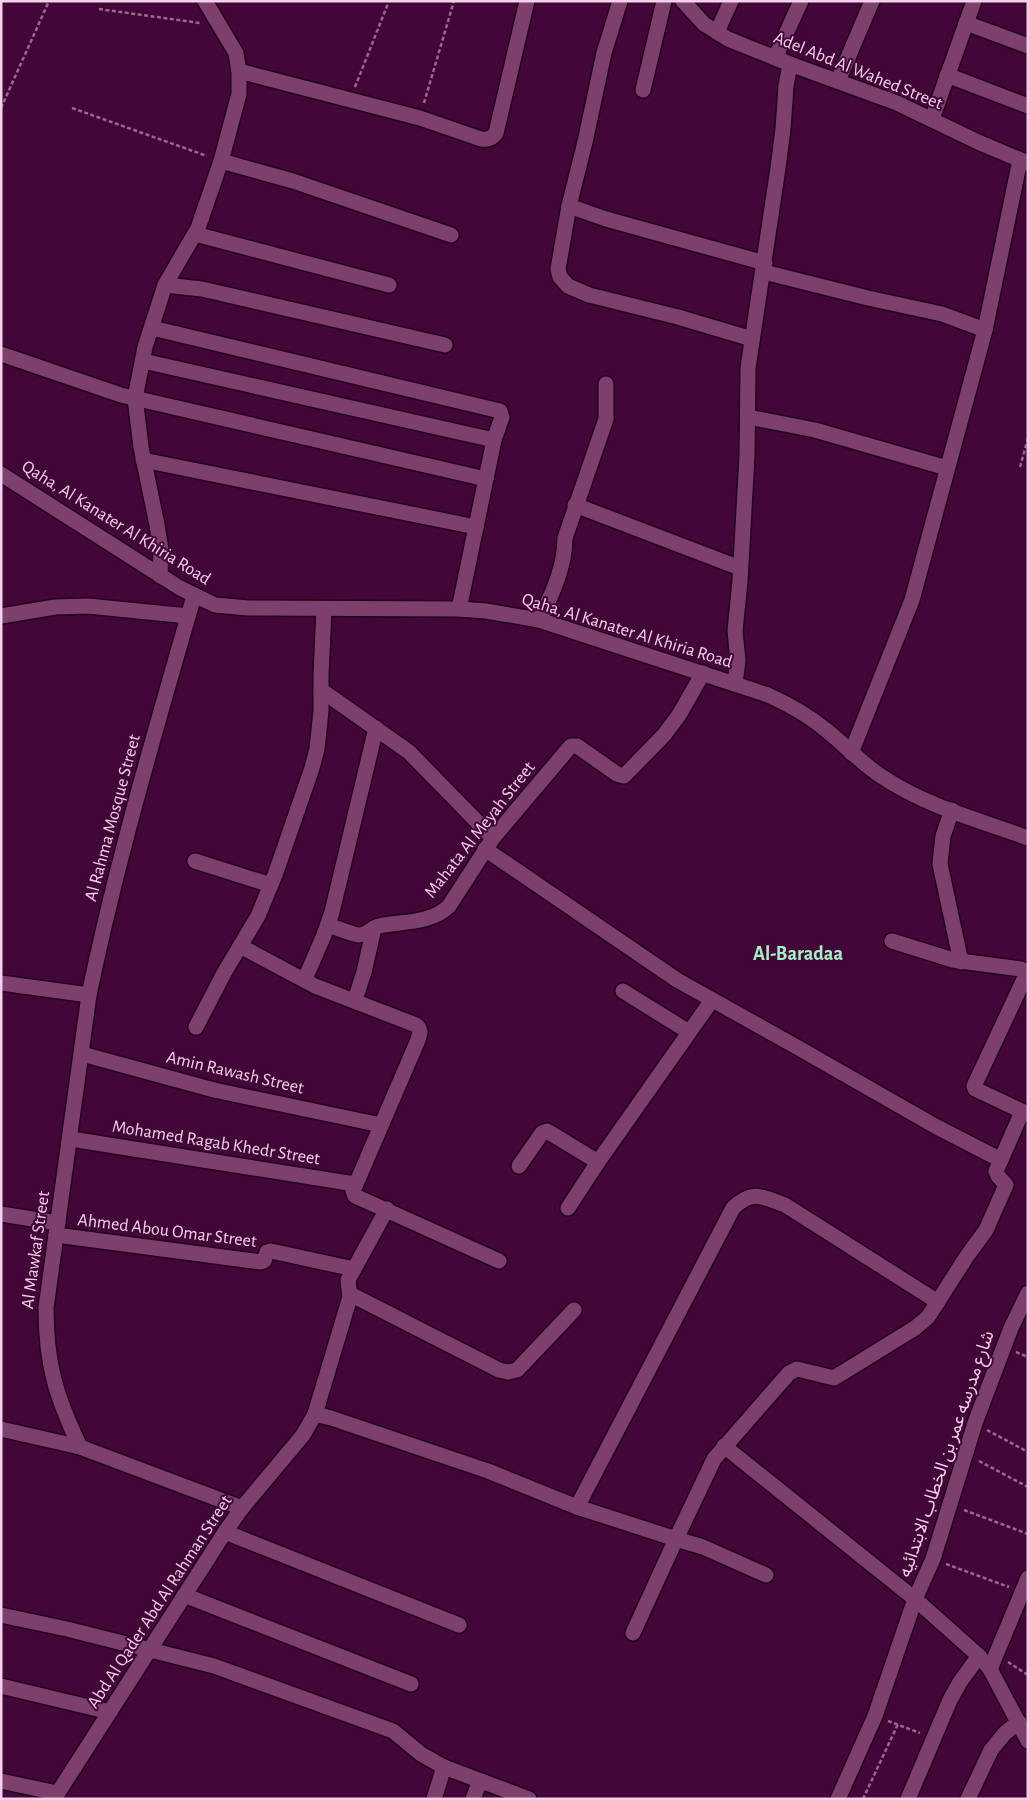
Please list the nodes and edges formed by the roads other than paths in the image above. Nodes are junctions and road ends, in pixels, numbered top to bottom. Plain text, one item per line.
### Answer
1 (204, 1) edge
2 (526, 1) edge
3 (620, 1) edge
4 (664, 1) edge
5 (683, 1) edge
6 (731, 1) edge
7 (801, 1) edge
8 (872, 1) edge
9 (974, 1) edge
10 (966, 23) junction
11 (717, 32) junction
12 (1028, 46) edge
13 (775, 58) junction
14 (790, 64) junction
15 (239, 71) junction
16 (947, 75) junction
17 (838, 81) junction
18 (643, 90) dead end
19 (1028, 106) edge
20 (932, 119) junction
21 (221, 161) junction
22 (1024, 162) edge
23 (569, 206) junction
24 (195, 234) junction
25 (451, 235) dead end
26 (764, 268) junction
27 (165, 285) junction
28 (389, 285) dead end
29 (152, 328) junction
30 (984, 330) junction
31 (752, 339) junction
32 (445, 345) dead end
33 (1, 354) edge
34 (143, 361) junction
35 (606, 384) dead end
36 (135, 398) junction
37 (748, 416) junction
38 (494, 440) junction
39 (143, 460) junction
40 (947, 468) junction
41 (1, 474) edge
42 (486, 479) junction
43 (576, 505) junction
44 (476, 527) junction
45 (740, 568) junction
46 (160, 576) junction
47 (194, 596) junction
48 (324, 609) junction
49 (459, 609) junction
50 (1, 616) edge
51 (188, 616) junction
52 (539, 620) junction
53 (703, 673) junction
54 (735, 683) junction
55 (321, 690) junction
56 (376, 728) junction
57 (851, 753) junction
58 (952, 810) junction
59 (1028, 838) edge
60 (489, 844) junction
61 (195, 861) dead end
62 (271, 885) junction
63 (328, 925) junction
64 (374, 928) junction
65 (892, 941) dead end
66 (240, 946) junction
67 (961, 962) junction
68 (305, 980) junction
69 (1, 983) edge
70 (623, 991) dead end
71 (90, 995) junction
72 (355, 1000) junction
73 (712, 1000) junction
74 (196, 1027) dead end
75 (689, 1032) junction
76 (82, 1054) junction
77 (1025, 1113) edge
78 (381, 1125) junction
79 (71, 1139) junction
80 (1001, 1160) junction
81 (598, 1162) junction
82 (520, 1166) dead end
83 (355, 1184) junction
84 (568, 1208) dead end
85 (387, 1209) junction
86 (1, 1214) edge
87 (57, 1229) junction
88 (499, 1261) dead end
89 (354, 1269) junction
90 (1028, 1293) edge
91 (350, 1294) junction
92 (938, 1302) junction
93 (574, 1310) dead end
94 (315, 1414) junction
95 (1, 1429) edge
96 (724, 1446) junction
97 (80, 1447) junction
98 (577, 1507) junction
99 (242, 1508) junction
100 (224, 1532) junction
101 (676, 1539) junction
102 (766, 1575) dead end
103 (1025, 1585) edge
104 (184, 1595) junction
105 (915, 1599) junction
106 (1, 1615) edge
107 (459, 1625) dead end
108 (634, 1633) dead end
109 (150, 1650) junction
110 (979, 1656) junction
111 (990, 1669) junction
112 (411, 1684) dead end
113 (1, 1686) edge
114 (110, 1712) junction
115 (1019, 1722) junction
116 (1028, 1741) edge
117 (444, 1767) junction
118 (1, 1781) edge
119 (480, 1781) junction
120 (55, 1796) edge
121 (520, 1797) edge
122 (434, 1799) edge
123 (473, 1799) edge
124 (838, 1799) edge
125 (908, 1799) edge
126 (968, 1799) edge

1 - 15 street
2 - 15 street
3 - 23 street
4 - 18 street
5 - 11 street, Adel Abd Al Wahed Street
6 - 11 street
7 - 13 street
8 - 17 street
9 - 10 street
10 - 12 street
10 - 16 street
11 - 13 street, Adel Abd Al Wahed Street
13 - 14 street, Adel Abd Al Wahed Street
14 - 17 street, Adel Abd Al Wahed Street
14 - 26 street
15 - 21 street
16 - 19 street
16 - 20 street
17 - 20 street, Adel Abd Al Wahed Street
20 - 22 street, Adel Abd Al Wahed Street
21 - 24 street
21 - 25 street
22 - 30 street
23 - 26 street
23 - 31 street
24 - 27 street
24 - 28 street
26 - 30 street
26 - 31 street
27 - 29 street
27 - 32 street
29 - 34 street
29 - 38 street
30 - 40 street
31 - 37 street
33 - 36 street
34 - 36 street
34 - 38 street
35 - 43 street
36 - 39 street
36 - 42 street
37 - 40 street
37 - 45 street
38 - 42 street
39 - 44 street
39 - 46 street
40 - 57 street
41 - 46 street, Qaha, Al Kanater Al Khiria Road
42 - 44 street
43 - 45 street
43 - 52 street
44 - 49 street
45 - 54 street
46 - 47 street, Qaha, Al Kanater Al Khiria Road
47 - 48 street, Qaha, Al Kanater Al Khiria Road
47 - 51 street, Al Rahma Mosque Street
48 - 49 street, Qaha, Al Kanater Al Khiria Road
48 - 55 street
49 - 52 street, Qaha, Al Kanater Al Khiria Road
50 - 51 street
51 - 71 street, Al Rahma Mosque Street
52 - 53 street, Qaha, Al Kanater Al Khiria Road
53 - 54 street, Qaha, Al Kanater Al Khiria Road
53 - 60 street, Mahata Al Meyah Street
54 - 57 street, Qaha, Al Kanater Al Khiria Road
55 - 56 street
55 - 62 street
56 - 60 street
56 - 63 street
57 - 58 street, Qaha, Al Kanater Al Khiria Road
58 - 59 street, Qaha, Al Kanater Al Khiria Road
58 - 67 street
60 - 64 street, Mahata Al Meyah Street
60 - 73 street
61 - 62 street
62 - 66 street
63 - 64 street, Mahata Al Meyah Street
63 - 68 street
64 - 72 street
65 - 67 street
66 - 68 street
66 - 74 street
67 - 77 street
68 - 72 street
69 - 71 street
70 - 75 street
71 - 76 street, Al Rahma Mosque Street
72 - 78 street
73 - 75 street
73 - 80 street
75 - 81 street
76 - 78 street, Amin Rawash Street
76 - 79 street, Al Mawkaf Street
77 - 80 street
78 - 83 street
79 - 83 street, Mohamed Ragab Khedr Street
79 - 87 street, Al Mawkaf Street
80 - 92 street
81 - 82 street
81 - 84 street
83 - 85 street
85 - 88 street
85 - 89 street, Abd Al Qader Abd Al Rahman Street
86 - 87 street
87 - 89 street, Ahmed Abou Omar Street
87 - 97 street, Al Mawkaf Street
89 - 91 street, Abd Al Qader Abd Al Rahman Street
90 - 105 street, شارع مدرسه عمر بن الخطاب الابتدائيه
91 - 93 street
91 - 94 street, Abd Al Qader Abd Al Rahman Street
92 - 96 street
92 - 98 street
94 - 98 street
94 - 99 street, Abd Al Qader Abd Al Rahman Street
95 - 97 street
96 - 101 street
96 - 105 street
97 - 99 street
98 - 101 street
99 - 100 street, Abd Al Qader Abd Al Rahman Street
100 - 104 street, Abd Al Qader Abd Al Rahman Street
100 - 107 street
101 - 102 street
101 - 108 street
103 - 111 street
104 - 109 street, Abd Al Qader Abd Al Rahman Street
104 - 112 street
105 - 110 street
105 - 124 street, شارع مدرسه عمر بن الخطاب الابتدائيه
106 - 109 street
109 - 114 street, Abd Al Qader Abd Al Rahman Street
109 - 117 street
110 - 111 street
110 - 125 street
111 - 115 street
113 - 114 street
114 - 120 street, Abd Al Qader Abd Al Rahman Street
115 - 116 street
115 - 126 street
117 - 119 street
117 - 122 street
118 - 120 street
119 - 121 street
119 - 123 street

